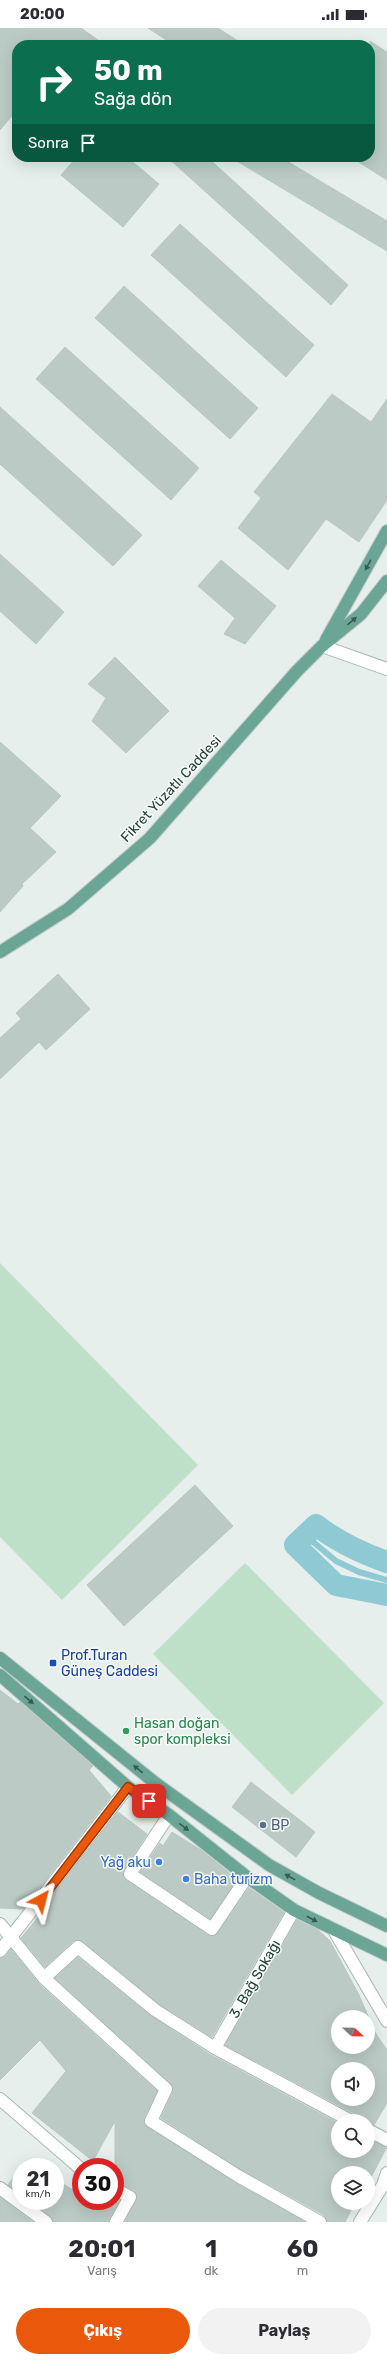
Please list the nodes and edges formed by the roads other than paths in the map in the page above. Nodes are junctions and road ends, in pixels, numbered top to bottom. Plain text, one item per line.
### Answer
1 (387, 531) edge
2 (387, 582) edge
3 (322, 646) junction
4 (387, 669) edge
5 (2, 952) edge
6 (0, 1658) edge
7 (0, 1675) edge
8 (128, 1787) junction
9 (169, 1815) junction
10 (246, 1877) junction
11 (294, 1910) junction
12 (0, 1924) edge
13 (387, 1926) edge
14 (335, 1932) junction
15 (12, 1938) junction
16 (0, 1951) edge
17 (387, 1955) edge
18 (44, 1978) junction
19 (387, 2021) edge
20 (216, 2048) junction
21 (0, 2099) edge
22 (339, 2114) edge
23 (375, 2134) edge
24 (387, 2140) edge
25 (72, 2161) edge
26 (387, 2173) edge
27 (385, 2187) edge
28 (0, 2188) edge
29 (124, 2194) edge
30 (124, 2208) edge
31 (123, 2210) edge
32 (46, 2222) edge
33 (116, 2222) edge
34 (320, 2222) edge
35 (360, 2222) edge

1 -> 3 main road
3 -> 2 main road
3 - 4 street
3 - 5 main road, Fikret Yüzatlı Caddesi
13 -> 6 main road
7 -> 8 main road
8 - 9 main road
8 - 15 street
9 -> 10 main road
9 - 10 street
10 - 11 main road
11 -> 14 main road
11 - 20 street, 3. Bağ Sokağı
12 - 15 street
14 - 17 main road
14 - 19 street
15 - 16 street
15 - 18 street
18 - 20 street
18 - 34 street
20 - 22 street
21 - 25 street
23 - 24 street
26 - 27 street
27 - 35 street
28 - 32 street
29 - 30 street
31 - 33 street

